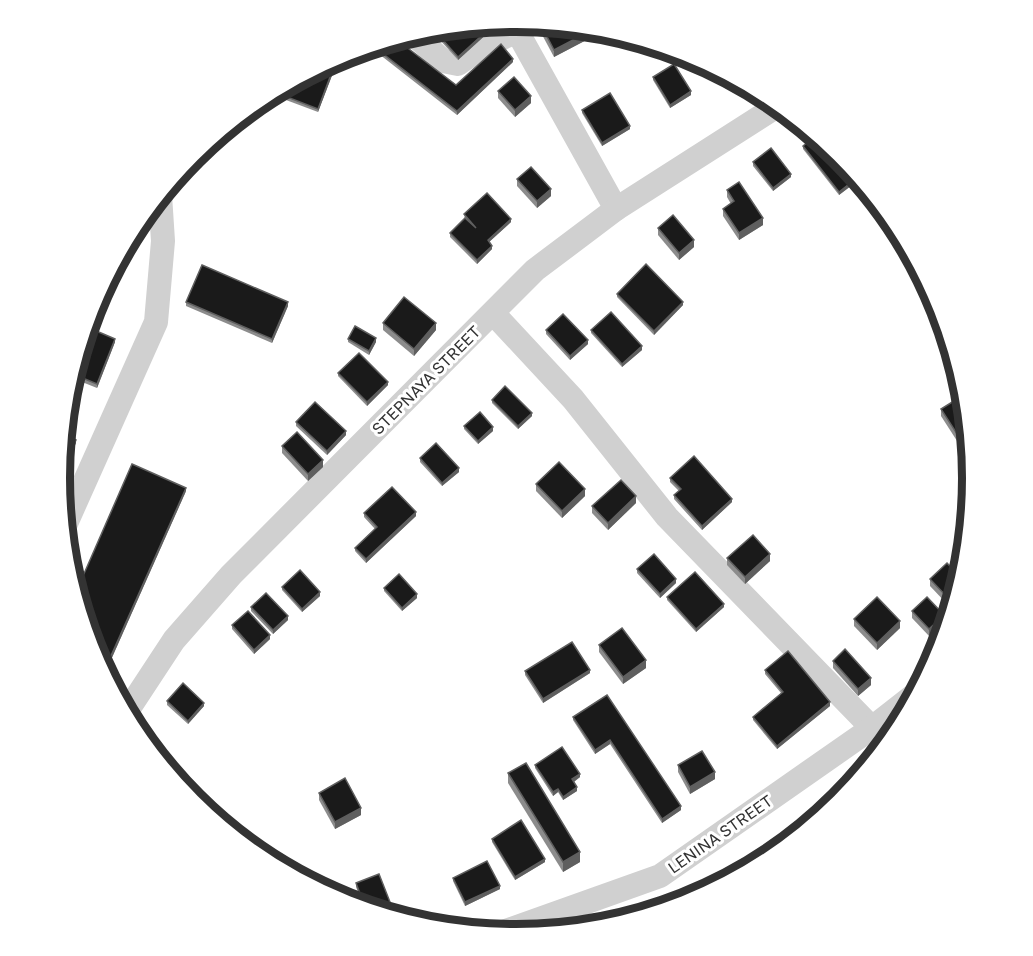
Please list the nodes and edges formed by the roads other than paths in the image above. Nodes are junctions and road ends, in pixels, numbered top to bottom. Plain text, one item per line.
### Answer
1 (506, 32) edge
2 (518, 32) edge
3 (422, 42) edge
4 (770, 111) edge
5 (161, 208) edge
6 (616, 209) junction
7 (493, 313) junction
8 (71, 511) edge
9 (132, 704) edge
10 (879, 737) edge
11 (525, 924) edge

1 - 3 street
2 - 6 street
4 - 6 street, STEPNAYA STREET
5 - 8 street
6 - 7 street, STEPNAYA STREET
7 - 9 street, STEPNAYA STREET
7 - 10 street
10 - 11 street, LENINA STREET

